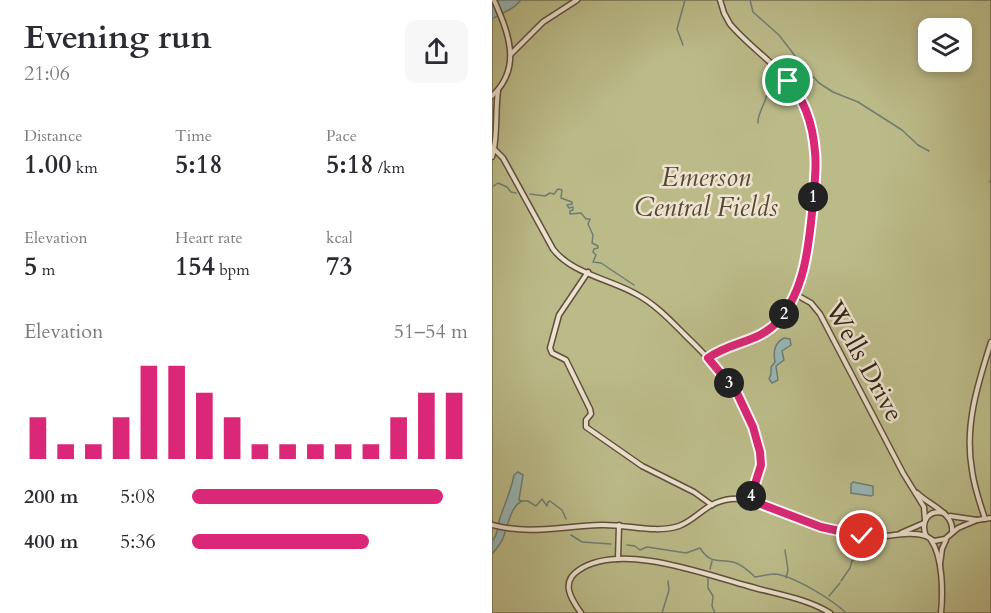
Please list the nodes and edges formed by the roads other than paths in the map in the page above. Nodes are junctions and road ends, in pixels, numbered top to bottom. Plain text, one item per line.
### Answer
1 (494, 0) edge
2 (577, 0) edge
3 (720, 0) edge
4 (511, 54) junction
5 (498, 91) junction
6 (492, 96) edge
7 (493, 148) edge
8 (492, 157) edge
9 (588, 272) junction
10 (795, 294) junction
11 (991, 342) edge
12 (708, 358) junction
13 (914, 490) junction
14 (750, 500) junction
15 (711, 504) junction
16 (946, 514) junction
17 (991, 518) edge
18 (985, 519) junction
19 (976, 520) junction
20 (924, 521) junction
21 (619, 525) junction
22 (495, 526) edge
23 (951, 534) junction
24 (895, 535) junction
25 (926, 536) junction
26 (947, 538) junction
27 (930, 539) junction
28 (618, 559) junction
29 (939, 568) junction
30 (581, 613) edge
31 (830, 613) edge
32 (941, 613) edge

1 - 4 street
2 - 4 street
3 - 10 street, Wells Drive
4 - 5 street
5 - 6 street
5 - 7 street
7 - 8 street
7 - 9 street
9 - 12 street
9 - 15 street
10 - 12 street
10 - 13 street, Wells Drive
11 - 18 street
12 - 14 street
13 - 16 street, Wells Drive
13 - 20 street, Wells Drive
14 - 15 street
14 - 24 street
15 - 21 street
16 - 19 street
16 - 20 street
16 - 23 street
17 - 18 street
18 - 19 street
19 - 23 street
20 - 24 street
20 - 25 street
21 - 22 street
21 - 28 street
23 - 26 street
24 - 25 street
25 - 27 street
26 - 27 street
26 - 29 street
27 - 29 street
28 - 30 street
28 - 31 street
29 - 32 street

